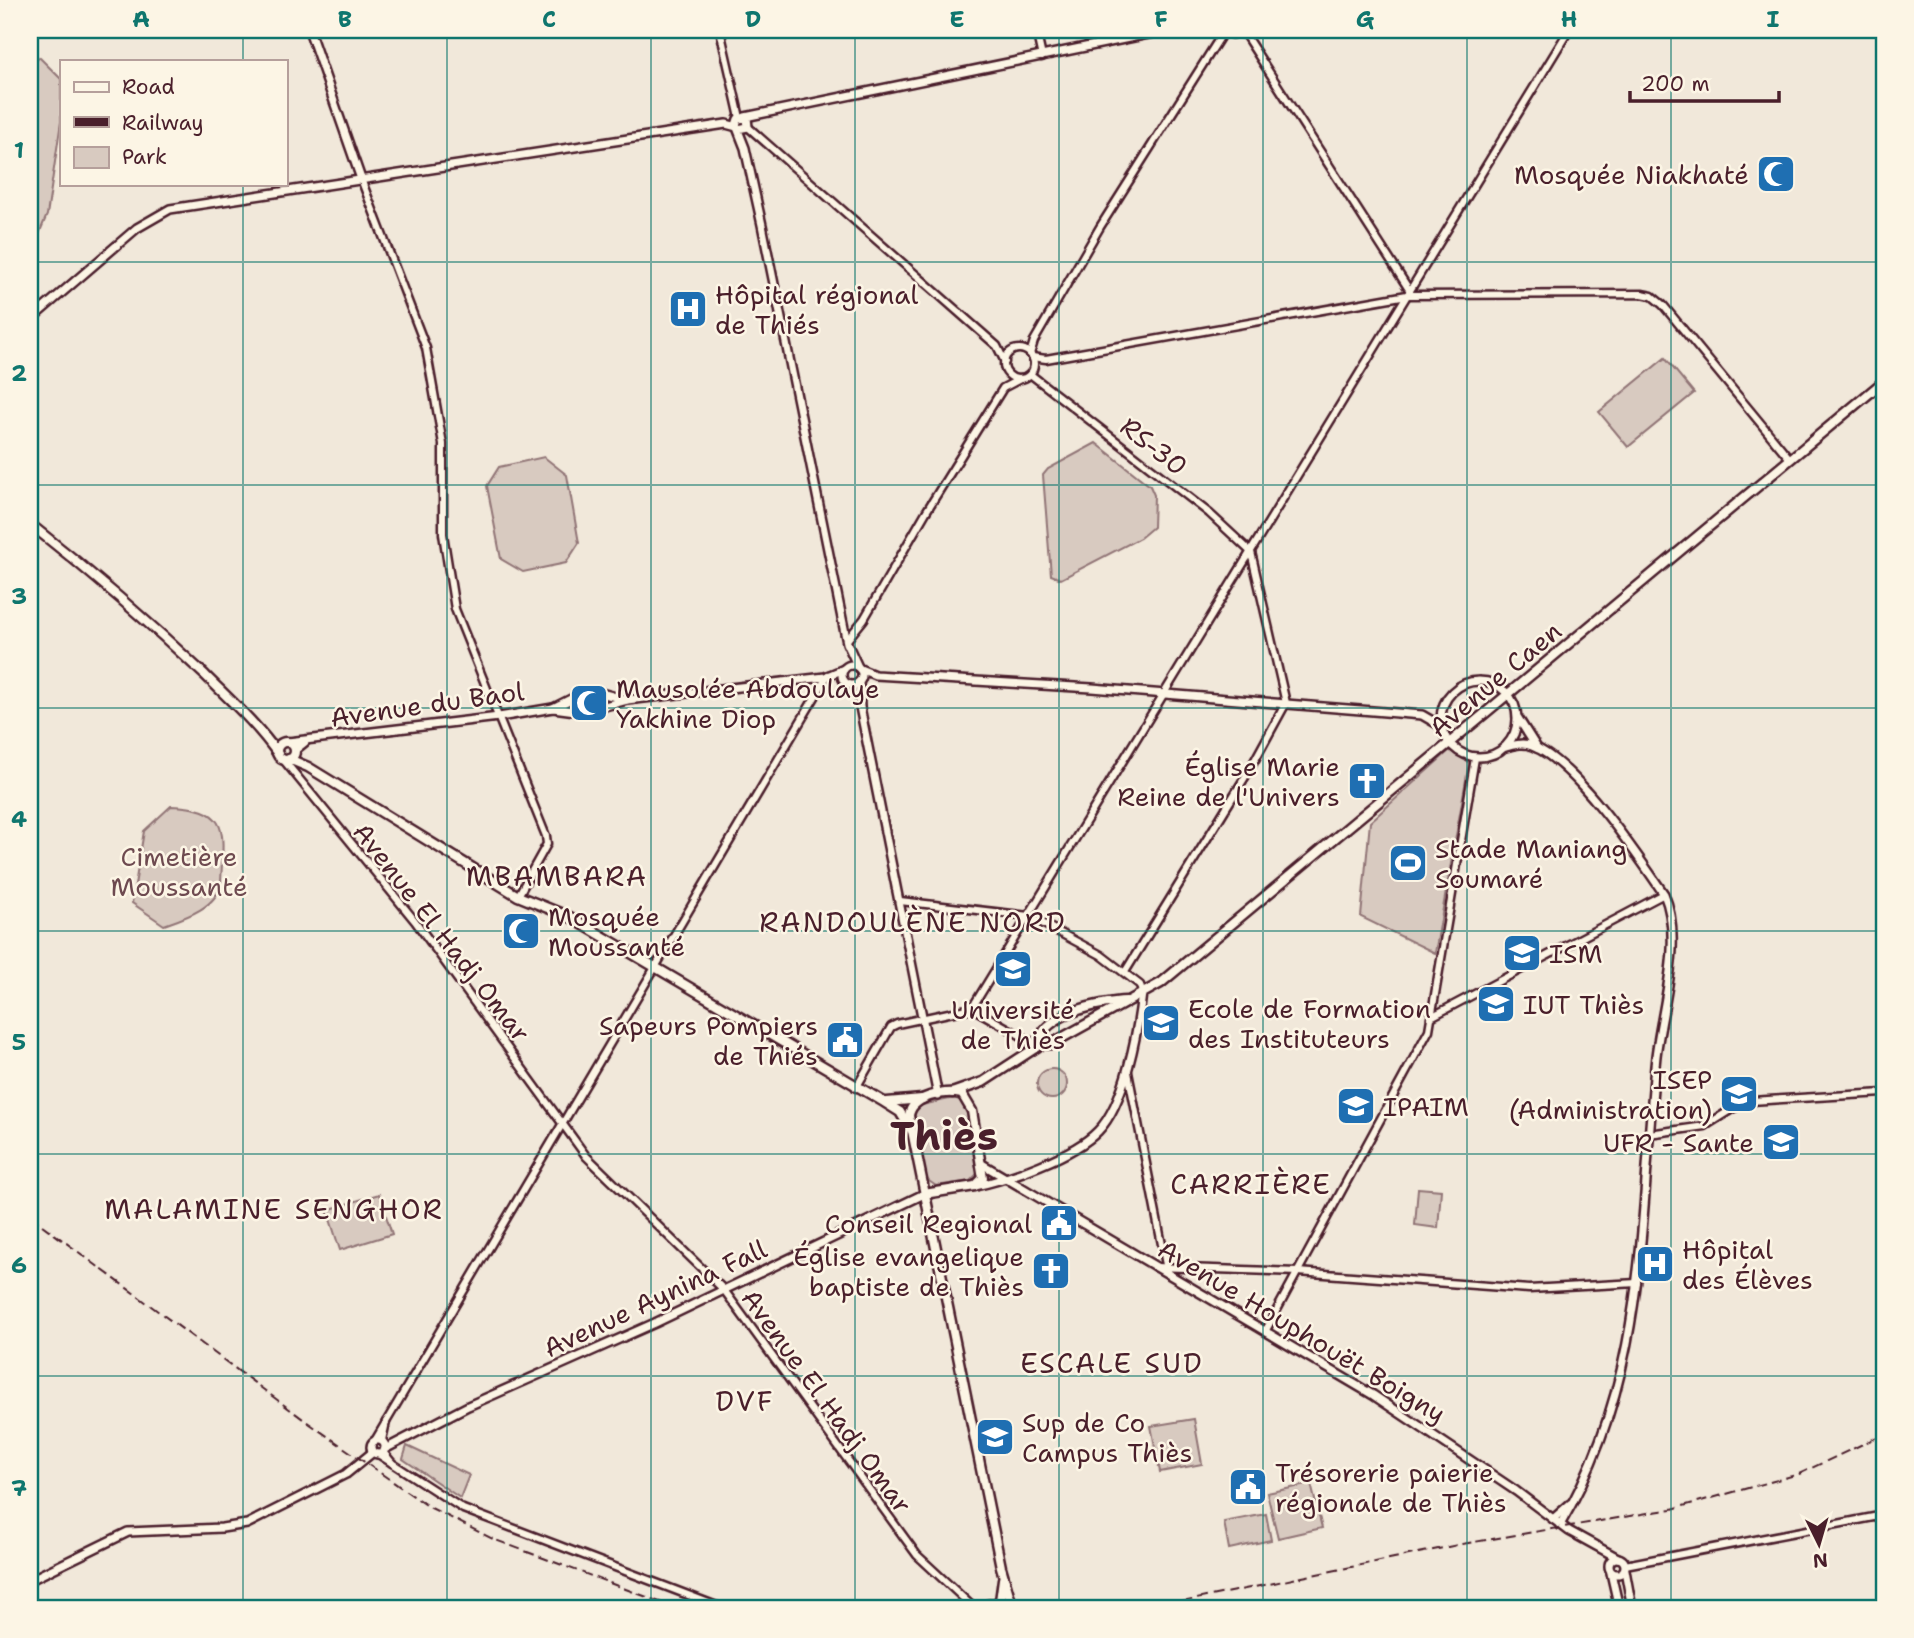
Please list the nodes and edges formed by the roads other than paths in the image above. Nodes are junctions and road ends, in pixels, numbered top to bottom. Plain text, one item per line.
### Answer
1 (309, 30) edge
2 (720, 30) edge
3 (1036, 30) edge
4 (1168, 30) edge
5 (1569, 30) edge
6 (1232, 31) edge
7 (1042, 57) junction
8 (743, 124) junction
9 (361, 179) junction
10 (1408, 293) junction
11 (30, 320) edge
12 (1034, 341) junction
13 (997, 346) junction
14 (1017, 350) junction
15 (1031, 356) junction
16 (1046, 359) junction
17 (1005, 365) junction
18 (1032, 371) junction
19 (1020, 379) junction
20 (1884, 381) edge
21 (1003, 388) junction
22 (1790, 459) junction
23 (30, 524) edge
24 (1251, 552) junction
25 (847, 641) junction
26 (859, 668) junction
27 (845, 669) junction
28 (875, 675) junction
29 (827, 676) junction
30 (860, 682) junction
31 (846, 683) junction
32 (1164, 694) junction
33 (1509, 695) junction
34 (627, 700) junction
35 (1286, 703) junction
36 (1442, 706) junction
37 (860, 707) junction
38 (553, 708) junction
39 (1422, 715) junction
40 (499, 717) junction
41 (1518, 718) junction
42 (1441, 726) junction
43 (260, 730) junction
44 (286, 742) junction
45 (306, 742) junction
46 (1450, 745) junction
47 (1506, 747) junction
48 (1537, 748) junction
49 (295, 750) junction
50 (1475, 758) junction
51 (285, 760) junction
52 (308, 767) junction
53 (1664, 894) junction
54 (518, 895) junction
55 (900, 901) junction
56 (1029, 916) junction
57 (654, 967) junction
58 (1125, 972) junction
59 (1142, 993) junction
60 (1126, 1000) junction
61 (972, 1008) junction
62 (1431, 1017) junction
63 (922, 1018) junction
64 (1040, 1046) junction
65 (1128, 1069) junction
66 (983, 1082) junction
67 (856, 1088) junction
68 (952, 1093) junction
69 (1884, 1093) edge
70 (938, 1096) junction
71 (924, 1099) junction
72 (884, 1102) junction
73 (972, 1111) junction
74 (561, 1122) junction
75 (913, 1132) junction
76 (1650, 1134) junction
77 (982, 1164) junction
78 (1007, 1177) junction
79 (975, 1186) junction
80 (924, 1194) junction
81 (1153, 1267) junction
82 (1166, 1267) junction
83 (1298, 1272) junction
84 (1169, 1275) junction
85 (1637, 1283) junction
86 (723, 1290) junction
87 (1266, 1330) junction
88 (380, 1447) junction
89 (1570, 1504) junction
90 (1884, 1515) edge
91 (1553, 1519) junction
92 (1560, 1525) junction
93 (1596, 1547) junction
94 (1618, 1558) junction
95 (1610, 1568) junction
96 (1625, 1568) junction
97 (1003, 1576) junction
98 (30, 1580) edge
99 (1011, 1598) junction
100 (1000, 1604) edge
101 (722, 1608) edge
102 (972, 1608) edge
103 (1013, 1608) edge
104 (1619, 1608) edge
105 (1632, 1608) edge

1 - 9 main road
2 - 8 street
3 - 7 street
4 - 7 main road
5 - 10 street
6 - 10 street
6 - 12 street
7 - 8 main road
8 - 9 main road
8 - 13 street
8 - 25 main road
9 - 11 main road
9 - 40 street
10 - 16 street
10 - 22 street
10 - 24 street
12 - 14 street
12 - 15 street
13 - 14 street
13 - 17 street
14 - 15 street
14 - 17 street
15 - 16 street
15 - 18 street
16 - 18 street
17 - 19 street
17 - 21 street
18 - 19 street
18 - 24 street, RS-30
19 - 21 street
20 - 22 main road, Avenue Caen
21 - 25 street
22 - 33 main road, Avenue Caen
23 - 43 main road
24 - 32 street
24 - 35 street
25 - 26 main road
25 - 27 main road
26 - 27 main road
26 - 28 main road
26 - 30 main road
27 - 29 main road
27 - 31 main road
28 - 30 main road
28 - 32 main road
29 - 31 main road
29 - 34 main road, Avenue du Baol
29 - 57 street
30 - 31 main road
30 - 37 main road
31 - 37 main road
32 - 35 main road
32 - 56 street
33 - 36 main road
33 - 41 main road
33 - 46 main road, Avenue Caen
34 - 38 main road, Avenue du Baol
34 - 38 main road, Avenue du Baol
35 - 39 main road
35 - 58 street
36 - 39 main road
36 - 42 main road
37 - 55 main road
38 - 40 main road, Avenue du Baol
39 - 42 main road
40 - 45 main road, Avenue du Baol
40 - 54 street
41 - 47 main road
41 - 48 main road
42 - 46 main road
43 - 44 main road
43 - 51 main road
44 - 45 main road, Avenue du Baol
44 - 49 main road
44 - 51 main road
45 - 49 main road
46 - 50 main road
46 - 59 main road, Avenue Caen
47 - 48 main road
47 - 50 main road
48 - 53 main road
49 - 51 main road
49 - 52 main road
50 - 62 street
51 - 52 main road
51 - 74 street, Avenue El Hadj Omar
52 - 54 main road
53 - 62 street
53 - 76 main road
54 - 57 main road
55 - 56 street
55 - 63 main road
56 - 58 street
56 - 61 street
57 - 67 main road
57 - 74 street
58 - 59 street
59 - 60 main road, Avenue Caen
59 - 65 main road
60 - 64 main road, Avenue Caen
60 - 64 main road, Avenue Caen
61 - 63 street
61 - 64 street
62 - 83 street
63 - 67 street
63 - 70 main road
64 - 66 main road, Avenue Caen
65 - 78 main road
65 - 82 street
66 - 68 main road, Avenue Caen
66 - 73 main road
67 - 72 main road
68 - 70 main road, Avenue Caen
68 - 73 main road
69 - 76 street
70 - 71 main road, Avenue Caen
71 - 72 main road, Avenue Caen
71 - 75 main road
72 - 75 main road
73 - 77 main road
74 - 86 street, Avenue El Hadj Omar
74 - 88 street
75 - 80 main road
76 - 85 main road
77 - 78 main road, Avenue Houphouët Boigny
77 - 79 main road
78 - 79 main road
78 - 81 main road, Avenue Houphouët Boigny
79 - 80 main road
80 - 86 main road, Avenue Aynina Fall
80 - 97 main road
81 - 82 street
81 - 84 main road, Avenue Houphouët Boigny
82 - 83 street
82 - 84 street
83 - 85 street
83 - 87 street
84 - 87 main road, Avenue Houphouët Boigny
85 - 89 main road
86 - 88 main road, Avenue Aynina Fall
86 - 102 street, Avenue El Hadj Omar
87 - 91 main road, Avenue Houphouët Boigny
88 - 98 main road, Avenue Aynina Fall
88 - 101 street
89 - 91 main road
89 - 92 main road
90 - 96 street
91 - 92 main road, Avenue Houphouët Boigny
92 - 93 main road, Avenue Houphouët Boigny
93 - 94 main road, Avenue Houphouët Boigny
93 - 95 main road
94 - 95 main road
94 - 96 main road, Avenue Houphouët Boigny
95 - 96 main road
95 - 104 main road
96 - 105 main road
97 - 99 main road
97 - 100 main road
99 - 100 street
99 - 103 main road
100 - 102 street

